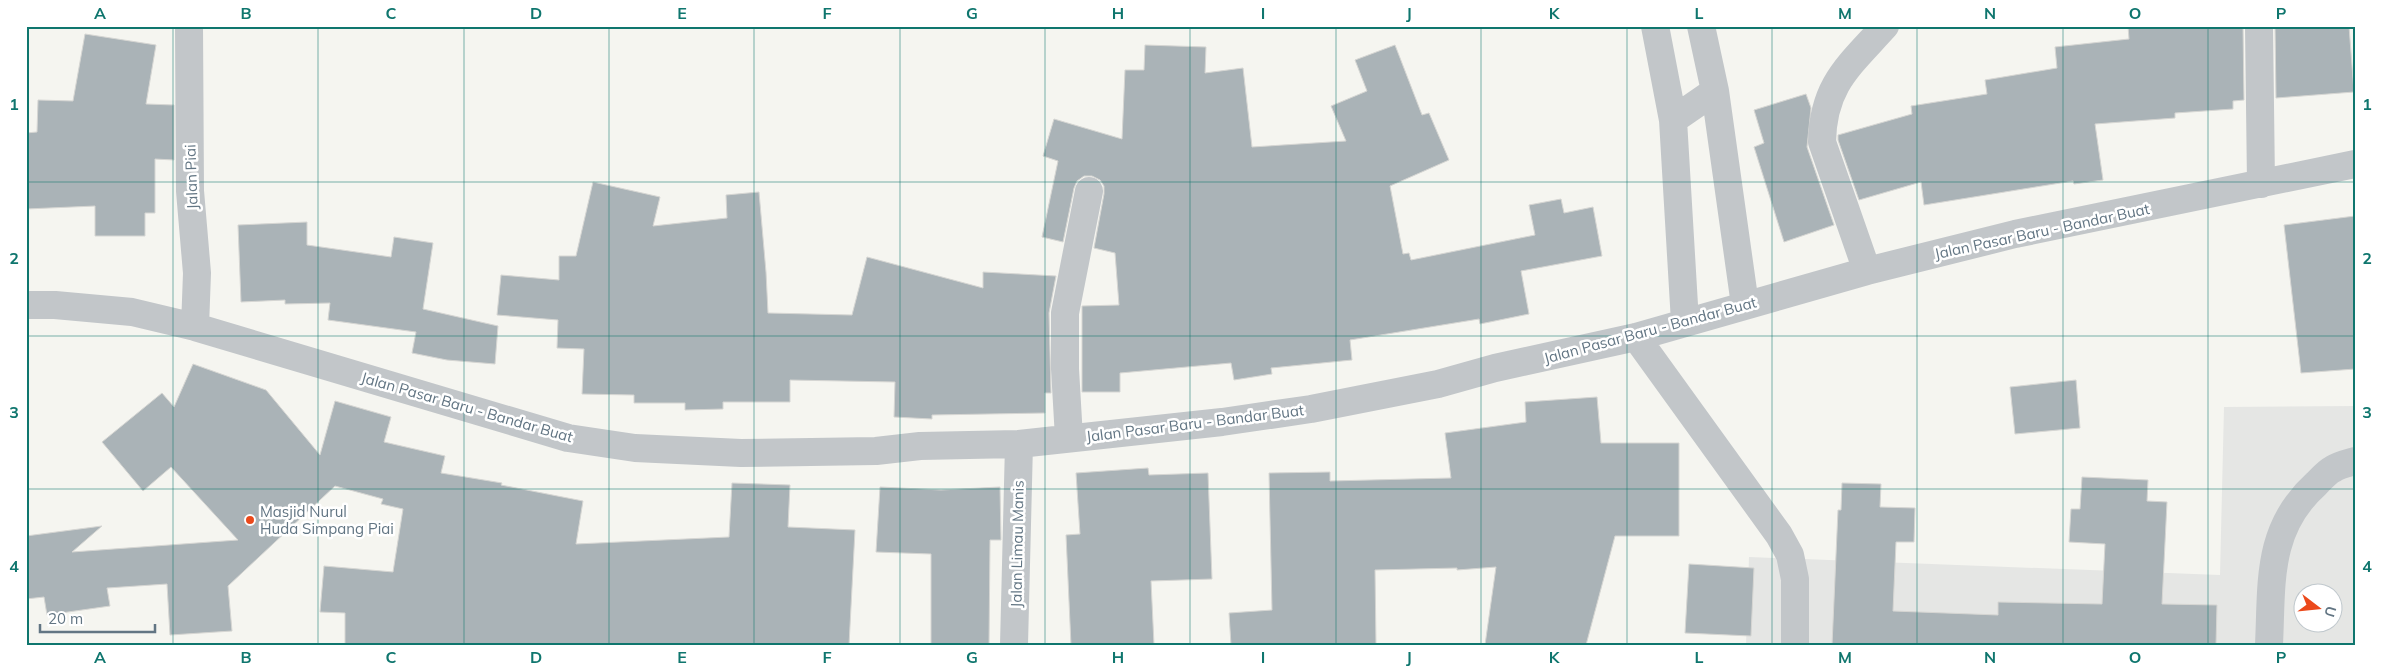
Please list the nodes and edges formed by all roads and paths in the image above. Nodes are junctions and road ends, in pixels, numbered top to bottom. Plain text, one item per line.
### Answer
1 (189, 26) edge
2 (1655, 26) edge
3 (1701, 26) edge
4 (1885, 26) edge
5 (2259, 26) edge
6 (1715, 91) junction
7 (1673, 120) junction
8 (2355, 164) edge
9 (2261, 184) junction
10 (1088, 191) dead end
11 (1867, 271) junction
12 (26, 305) edge
13 (1745, 305) junction
14 (1685, 322) junction
15 (194, 327) junction
16 (1636, 337) junction
17 (1069, 438) junction
18 (1019, 444) junction
19 (2355, 461) edge
20 (1014, 645) edge
21 (1795, 645) edge
22 (2269, 645) edge

1 - 15 street, Jalan Piai
2 - 7 street
3 - 6 street
4 - 11 street
5 - 9 street
6 - 7 street
6 - 13 street
7 - 14 street
8 - 9 street, Jalan Pasar Baru - Bandar Buat
9 - 11 street, Jalan Pasar Baru - Bandar Buat
10 - 17 street
11 - 13 street, Jalan Pasar Baru - Bandar Buat
12 - 15 street, Jalan Pasar Baru - Bandar Buat
13 - 14 street, Jalan Pasar Baru - Bandar Buat
14 - 16 street, Jalan Pasar Baru - Bandar Buat
15 - 18 street, Jalan Pasar Baru - Bandar Buat
16 - 17 street, Jalan Pasar Baru - Bandar Buat
16 - 21 street
17 - 18 street, Jalan Pasar Baru - Bandar Buat
18 - 20 street, Jalan Limau Manis
19 - 22 street

